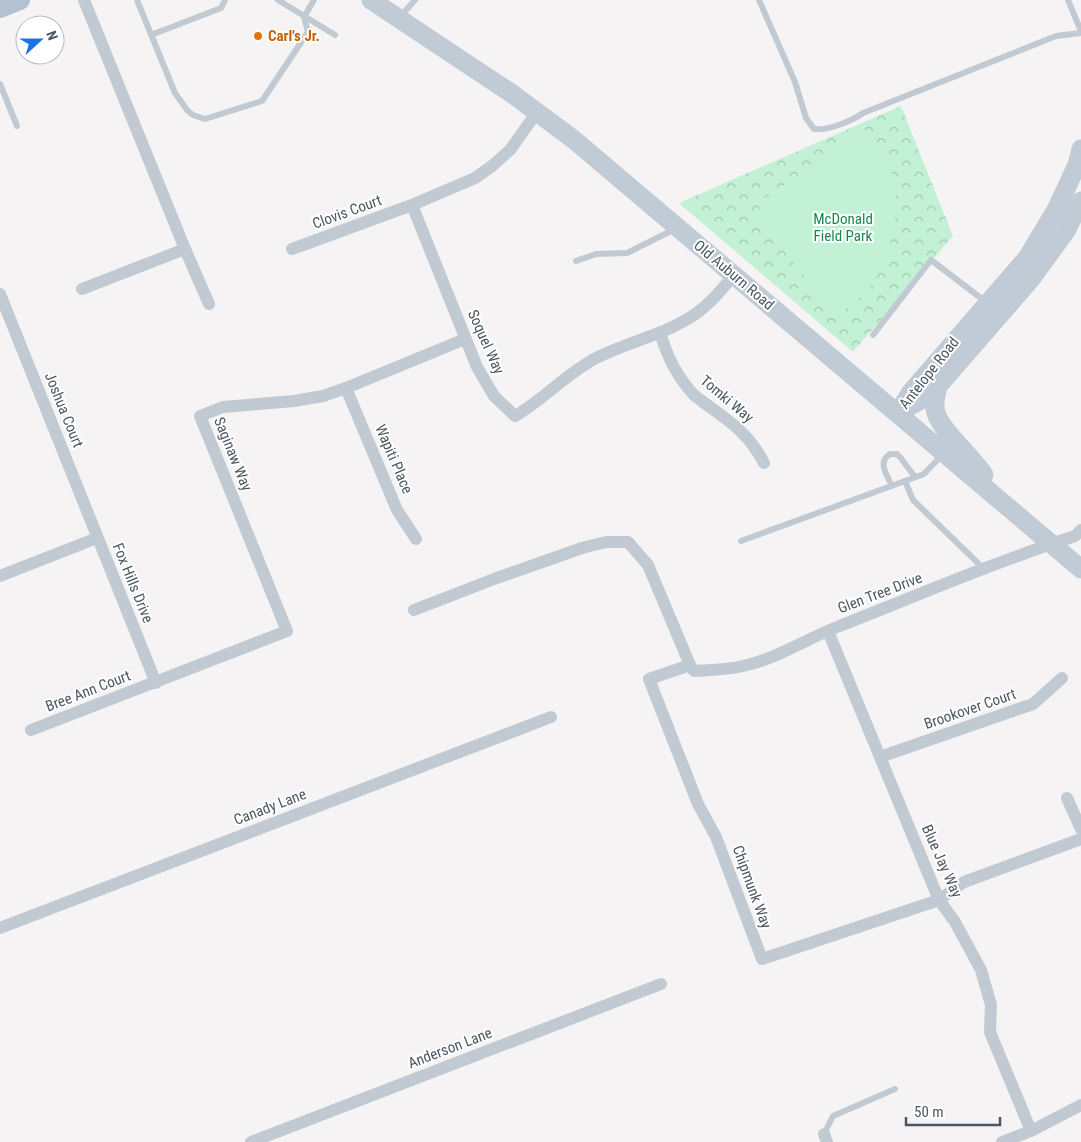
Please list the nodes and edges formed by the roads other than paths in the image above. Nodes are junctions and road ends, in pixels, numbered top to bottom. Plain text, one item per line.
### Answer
1 (20, 0) edge
2 (84, 0) edge
3 (137, 0) edge
4 (225, 0) edge
5 (278, 0) edge
6 (314, 0) edge
7 (371, 0) edge
8 (415, 0) edge
9 (759, 0) edge
10 (1068, 0) edge
11 (0, 8) edge
12 (304, 17) junction
13 (398, 18) junction
14 (1081, 32) edge
15 (151, 35) junction
16 (335, 36) dead end
17 (0, 84) edge
18 (537, 112) junction
19 (17, 126) dead end
20 (1081, 149) edge
21 (1081, 201) edge
22 (412, 205) junction
23 (678, 227) junction
24 (184, 249) junction
25 (292, 249) dead end
26 (576, 261) dead end
27 (734, 275) junction
28 (82, 289) dead end
29 (0, 294) edge
30 (986, 303) junction
31 (209, 304) dead end
32 (660, 332) junction
33 (873, 335) dead end
34 (465, 339) junction
35 (938, 386) junction
36 (346, 388) junction
37 (898, 413) junction
38 (945, 453) junction
39 (764, 463) dead end
40 (915, 477) junction
41 (905, 481) junction
42 (892, 486) junction
43 (997, 498) junction
44 (1081, 530) edge
45 (97, 538) junction
46 (416, 539) dead end
47 (741, 541) dead end
48 (1051, 544) junction
49 (984, 569) junction
50 (1081, 570) edge
51 (0, 576) edge
52 (414, 610) dead end
53 (828, 631) junction
54 (690, 665) junction
55 (1062, 678) dead end
56 (156, 682) junction
57 (551, 717) dead end
58 (32, 730) dead end
59 (880, 757) junction
60 (1066, 798) dead end
61 (1081, 829) edge
62 (1081, 839) edge
63 (939, 900) junction
64 (0, 928) edge
65 (661, 984) dead end
66 (896, 1089) dead end
67 (1081, 1105) edge
68 (1031, 1131) junction
69 (825, 1138) edge
70 (251, 1142) edge
71 (1002, 1142) edge

1 - 11 main road
2 - 24 street
3 - 15 lane
4 - 15 lane
5 - 12 lane
6 - 12 lane
7 - 13 main road, Old Auburn Road
8 - 13 lane
9 - 14 lane
10 - 14 lane
12 - 15 lane
12 - 16 lane
13 - 18 main road, Old Auburn Road
17 - 19 lane
18 - 22 street
18 - 23 main road, Old Auburn Road
20 - 30 main road, Antelope Road
21 - 35 main road, Antelope Road
22 - 25 street, Clovis Court
22 - 34 street, Soquel Way
23 - 26 lane
23 - 27 main road, Old Auburn Road
24 - 28 street
24 - 31 street
27 - 32 street, Soquel Way
27 - 37 main road, Old Auburn Road
29 - 45 street, Joshua Court
30 - 33 lane
30 - 37 main road, Antelope Road
32 - 34 street, Soquel Way
32 - 39 street, Tomki Way
34 - 36 street, Saginaw Way
35 - 37 main road, Antelope Road
35 - 43 main road
36 - 46 street, Wapiti Place
36 - 56 street, Saginaw Way
37 - 38 main road, Old Auburn Road
38 - 40 lane
38 - 43 main road, Old Auburn Road
40 - 41 lane
40 - 42 lane
41 - 42 lane
41 - 49 lane
42 - 47 lane
43 - 48 main road, Old Auburn Road
44 - 48 street, Glen Tree Drive
45 - 51 street, Fox Hills Drive
45 - 56 street, Fox Hills Drive
48 - 49 street, Glen Tree Drive
48 - 50 main road, Old Auburn Road
49 - 53 street, Glen Tree Drive
52 - 54 street
53 - 54 street, Glen Tree Drive
53 - 59 street, Blue Jay Way
54 - 63 street, Chipmunk Way
55 - 59 street, Brookover Court
56 - 58 street, Bree Ann Court
57 - 64 street, Canady Lane
59 - 63 street, Blue Jay Way
60 - 61 street
62 - 63 street, Chipmunk Way
63 - 68 street, Blue Jay Way
65 - 70 street, Anderson Lane
66 - 69 lane
67 - 68 street
68 - 71 street

